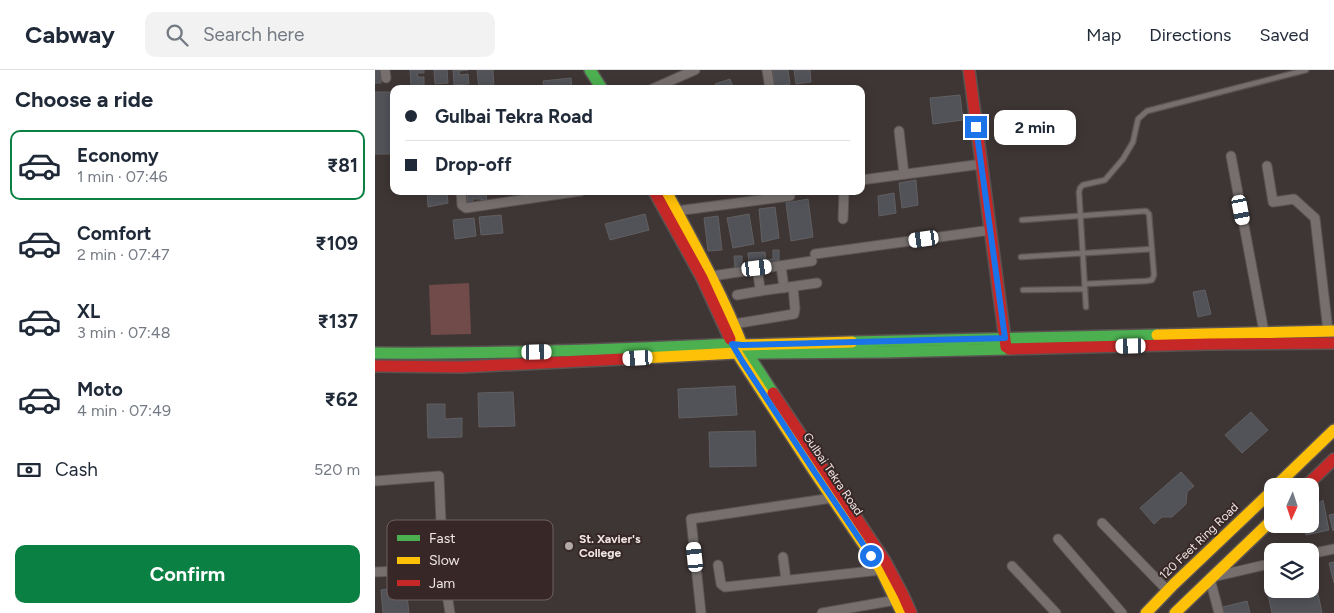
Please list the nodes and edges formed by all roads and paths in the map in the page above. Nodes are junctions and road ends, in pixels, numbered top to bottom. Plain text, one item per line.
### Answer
1 (582, 70) edge
2 (590, 70) edge
3 (695, 70) edge
4 (767, 70) edge
5 (969, 70) edge
6 (1306, 70) edge
7 (591, 85) edge
8 (599, 85) edge
9 (661, 85) edge
10 (769, 85) edge
11 (899, 131) dead end
12 (1231, 156) dead end
13 (982, 164) junction
14 (1267, 166) dead end
15 (904, 174) junction
16 (865, 179) edge
17 (461, 195) edge
18 (554, 195) edge
19 (656, 195) edge
20 (668, 195) edge
21 (790, 195) edge
22 (844, 195) edge
23 (676, 211) junction
24 (1081, 215) junction
25 (843, 219) dead end
26 (1022, 220) dead end
27 (991, 230) junction
28 (1152, 248) junction
29 (1083, 253) junction
30 (1021, 257) dead end
31 (781, 266) junction
32 (757, 268) junction
33 (712, 276) junction
34 (817, 283) dead end
35 (1085, 286) junction
36 (788, 287) junction
37 (1023, 290) dead end
38 (759, 291) junction
39 (737, 295) dead end
40 (1086, 307) dead end
41 (734, 324) junction
42 (1331, 331) edge
43 (1263, 332) junction
44 (1334, 343) edge
45 (1006, 344) junction
46 (740, 349) junction
47 (375, 352) edge
48 (375, 366) edge
49 (1334, 430) edge
50 (1334, 459) edge
51 (1284, 478) edge
52 (1314, 478) edge
53 (375, 480) edge
54 (832, 498) junction
55 (1264, 499) edge
56 (441, 520) edge
57 (1102, 523) dead end
58 (1264, 528) edge
59 (1058, 539) dead end
60 (1334, 549) edge
61 (1319, 552) edge
62 (783, 556) dead end
63 (718, 565) dead end
64 (1264, 565) edge
65 (1013, 566) dead end
66 (881, 570) junction
67 (1211, 578) junction
68 (786, 580) junction
69 (1168, 591) junction
70 (448, 600) edge
71 (896, 600) junction
72 (450, 613) edge
73 (701, 613) edge
74 (823, 613) edge
75 (902, 613) edge
76 (911, 613) edge
77 (1056, 613) edge
78 (1122, 613) edge
79 (1146, 613) edge
80 (1175, 613) edge
81 (1219, 613) edge

1 - 7 main road
2 - 8 main road
3 - 9 street
4 - 10 street
5 - 13 main road
6 - 24 lane
11 - 15 street
12 - 43 street
13 - 15 street
13 - 27 main road
14 - 42 street
15 - 16 street
17 - 18 street
19 - 46 main road, Gulbai Tekra Road
20 - 23 main road, Gulbai Tekra Road
21 - 23 street
22 - 25 street
23 - 33 main road, Gulbai Tekra Road
24 - 26 lane
24 - 28 lane
24 - 29 lane
27 - 31 street
27 - 45 main road
28 - 29 lane
28 - 35 lane
29 - 30 lane
29 - 35 lane
31 - 32 street
31 - 36 street
32 - 33 street
32 - 38 street
33 - 41 main road, Gulbai Tekra Road
34 - 36 street
35 - 37 lane
35 - 40 lane
36 - 38 street
36 - 41 street
38 - 39 street
41 - 46 main road, Gulbai Tekra Road
42 - 43 main road
43 - 45 main road
44 - 45 main road
45 - 46 main road
46 - 47 main road
46 - 48 main road
46 - 54 main road, Gulbai Tekra Road
46 - 76 main road, Gulbai Tekra Road
49 - 51 main road
50 - 52 main road
53 - 56 street
54 - 66 main road, Gulbai Tekra Road
54 - 73 street
55 - 69 main road, 120 Feet Ring Road
57 - 69 street
58 - 67 main road
59 - 78 street
60 - 61 street
62 - 68 street
63 - 68 street
64 - 67 street
65 - 77 street
66 - 68 street
66 - 71 main road, Gulbai Tekra Road
67 - 80 main road
67 - 81 street
69 - 79 main road, 120 Feet Ring Road
70 - 72 street
71 - 74 street
71 - 75 main road, Gulbai Tekra Road

